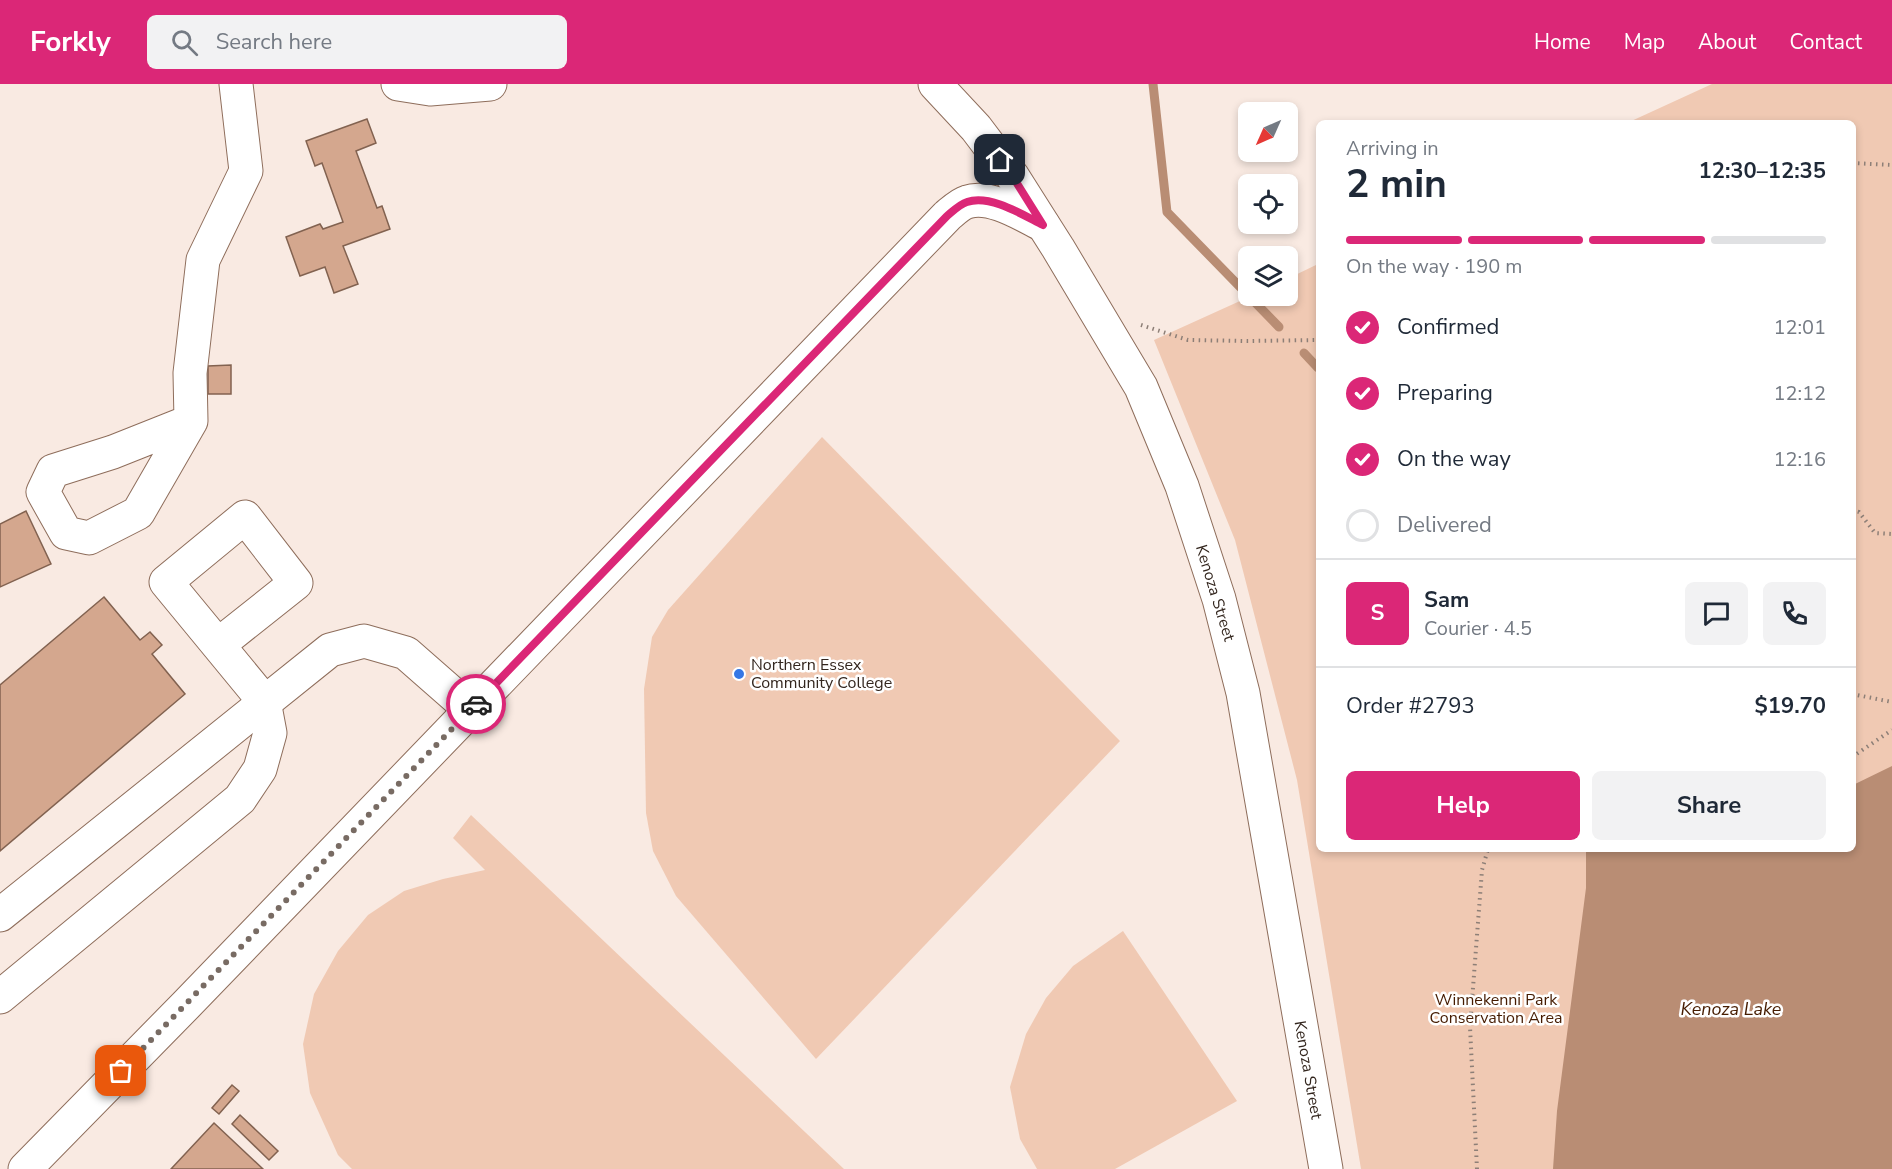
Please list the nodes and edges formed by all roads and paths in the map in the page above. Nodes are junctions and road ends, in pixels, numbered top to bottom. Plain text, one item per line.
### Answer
1 (236, 84) edge
2 (398, 84) edge
3 (490, 84) edge
4 (935, 84) edge
5 (1856, 163) edge
6 (1892, 165) edge
7 (1043, 225) junction
8 (1139, 325) dead end
9 (1316, 340) edge
10 (190, 421) dead end
11 (1856, 511) edge
12 (1892, 534) edge
13 (219, 645) dead end
14 (1856, 695) edge
15 (264, 701) junction
16 (1892, 702) edge
17 (471, 710) junction
18 (1892, 730) edge
19 (1856, 754) edge
20 (1487, 852) edge
21 (0, 915) edge
22 (0, 997) edge
23 (25, 1169) edge
24 (1326, 1169) edge
25 (1477, 1169) edge

1 - 10 street
2 - 3 street
4 - 7 street, Kenoza Street
5 - 6 path
7 - 17 street
7 - 24 street, Kenoza Street
8 - 9 path
11 - 12 path
13 - 15 street
14 - 16 path
15 - 17 street
15 - 21 street
15 - 22 street
17 - 23 street
18 - 19 path
20 - 25 path

